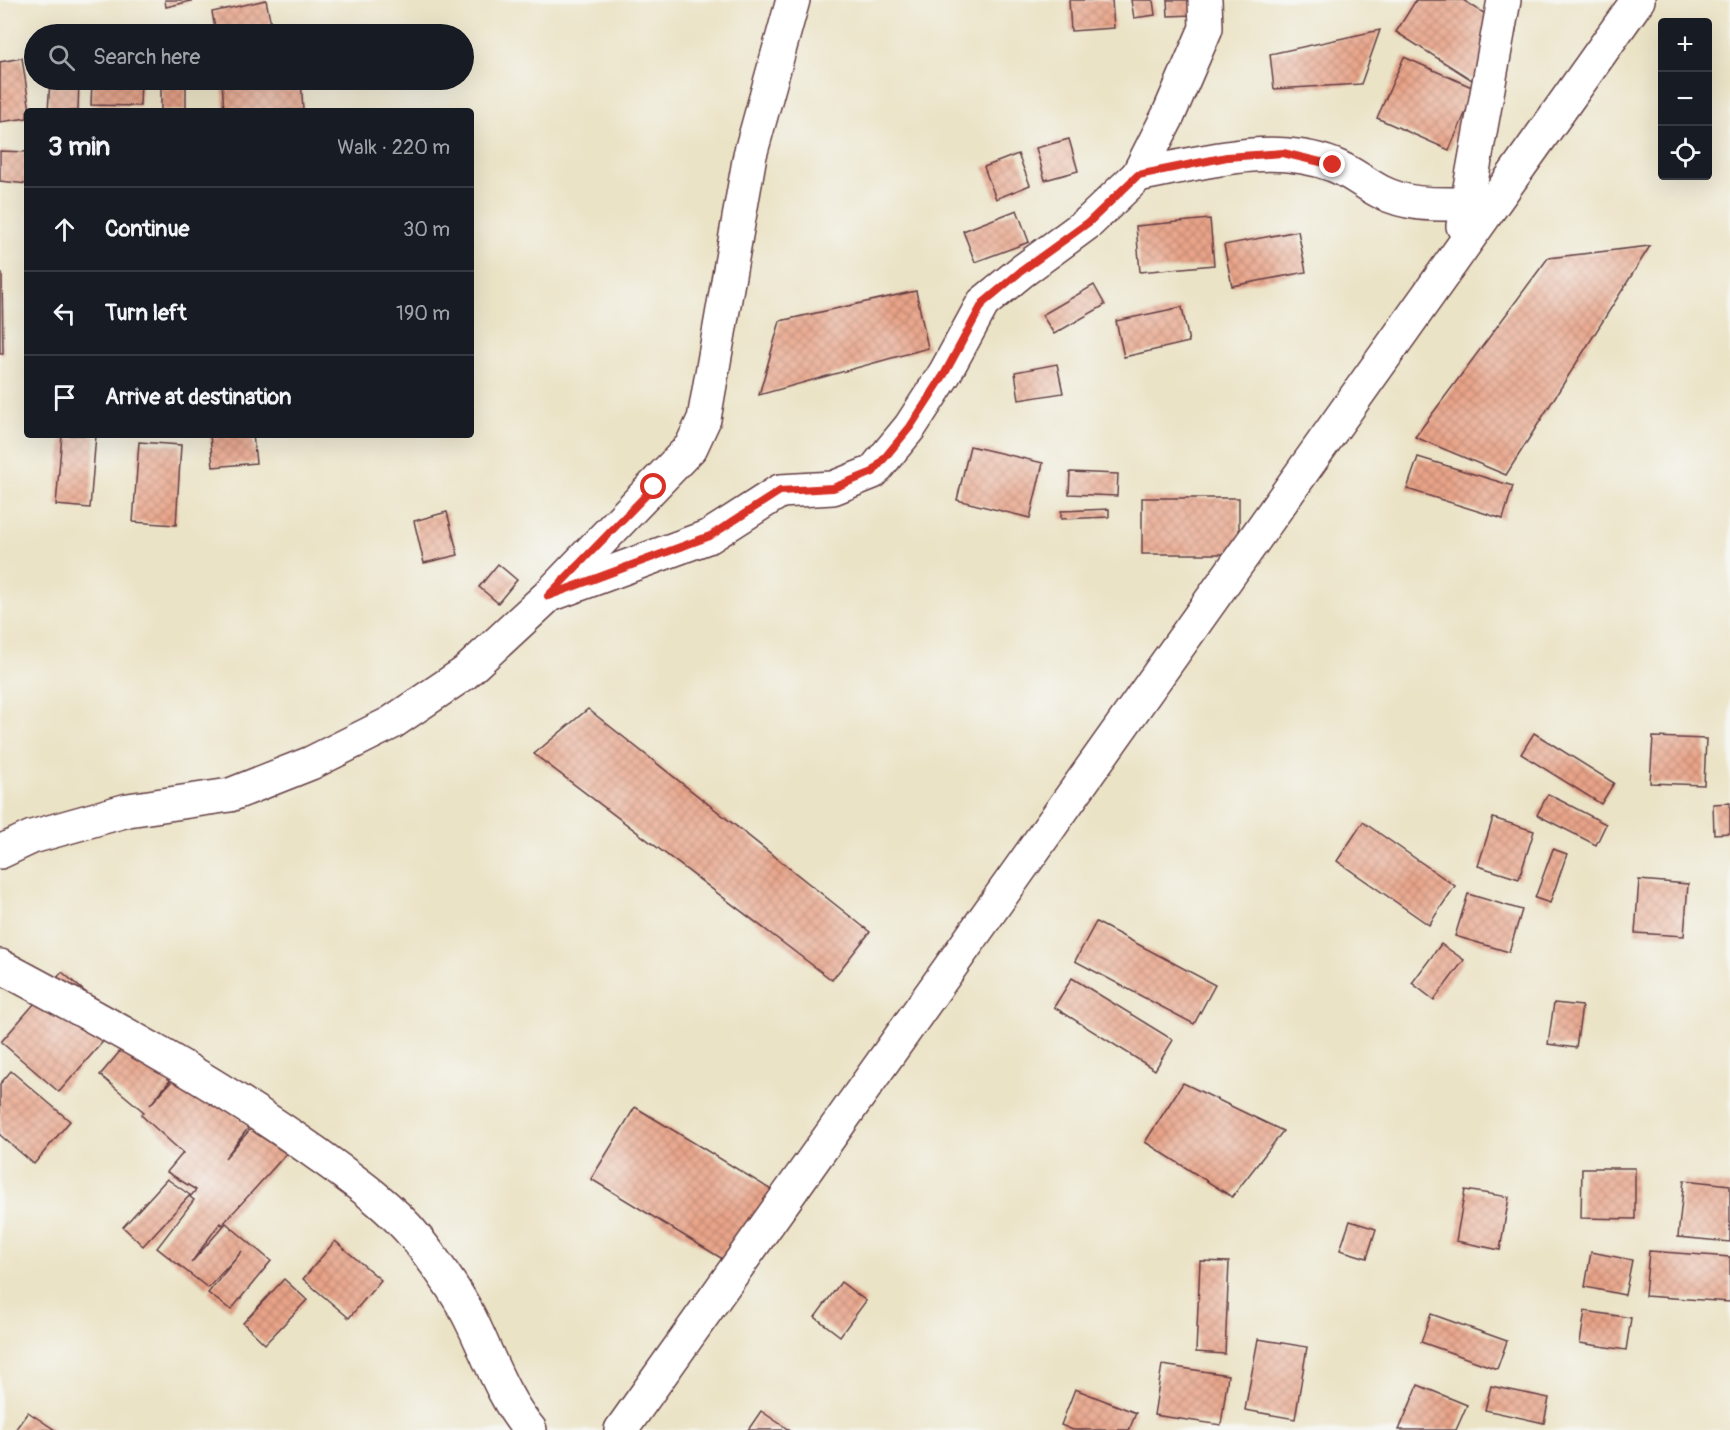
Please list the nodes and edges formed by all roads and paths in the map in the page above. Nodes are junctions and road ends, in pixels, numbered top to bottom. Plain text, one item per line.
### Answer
1 (1205, 0) edge
2 (1504, 0) edge
3 (1638, 0) edge
4 (797, 3) edge
5 (1138, 175) junction
6 (1467, 204) junction
7 (1458, 253) junction
8 (548, 596) junction
9 (0, 852) edge
10 (0, 966) edge
11 (530, 1430) edge
12 (621, 1430) edge

1 - 5 street
2 - 6 street
3 - 7 street
4 - 8 street
5 - 6 street
5 - 8 street
6 - 7 street
7 - 12 street
8 - 9 street
10 - 11 street

